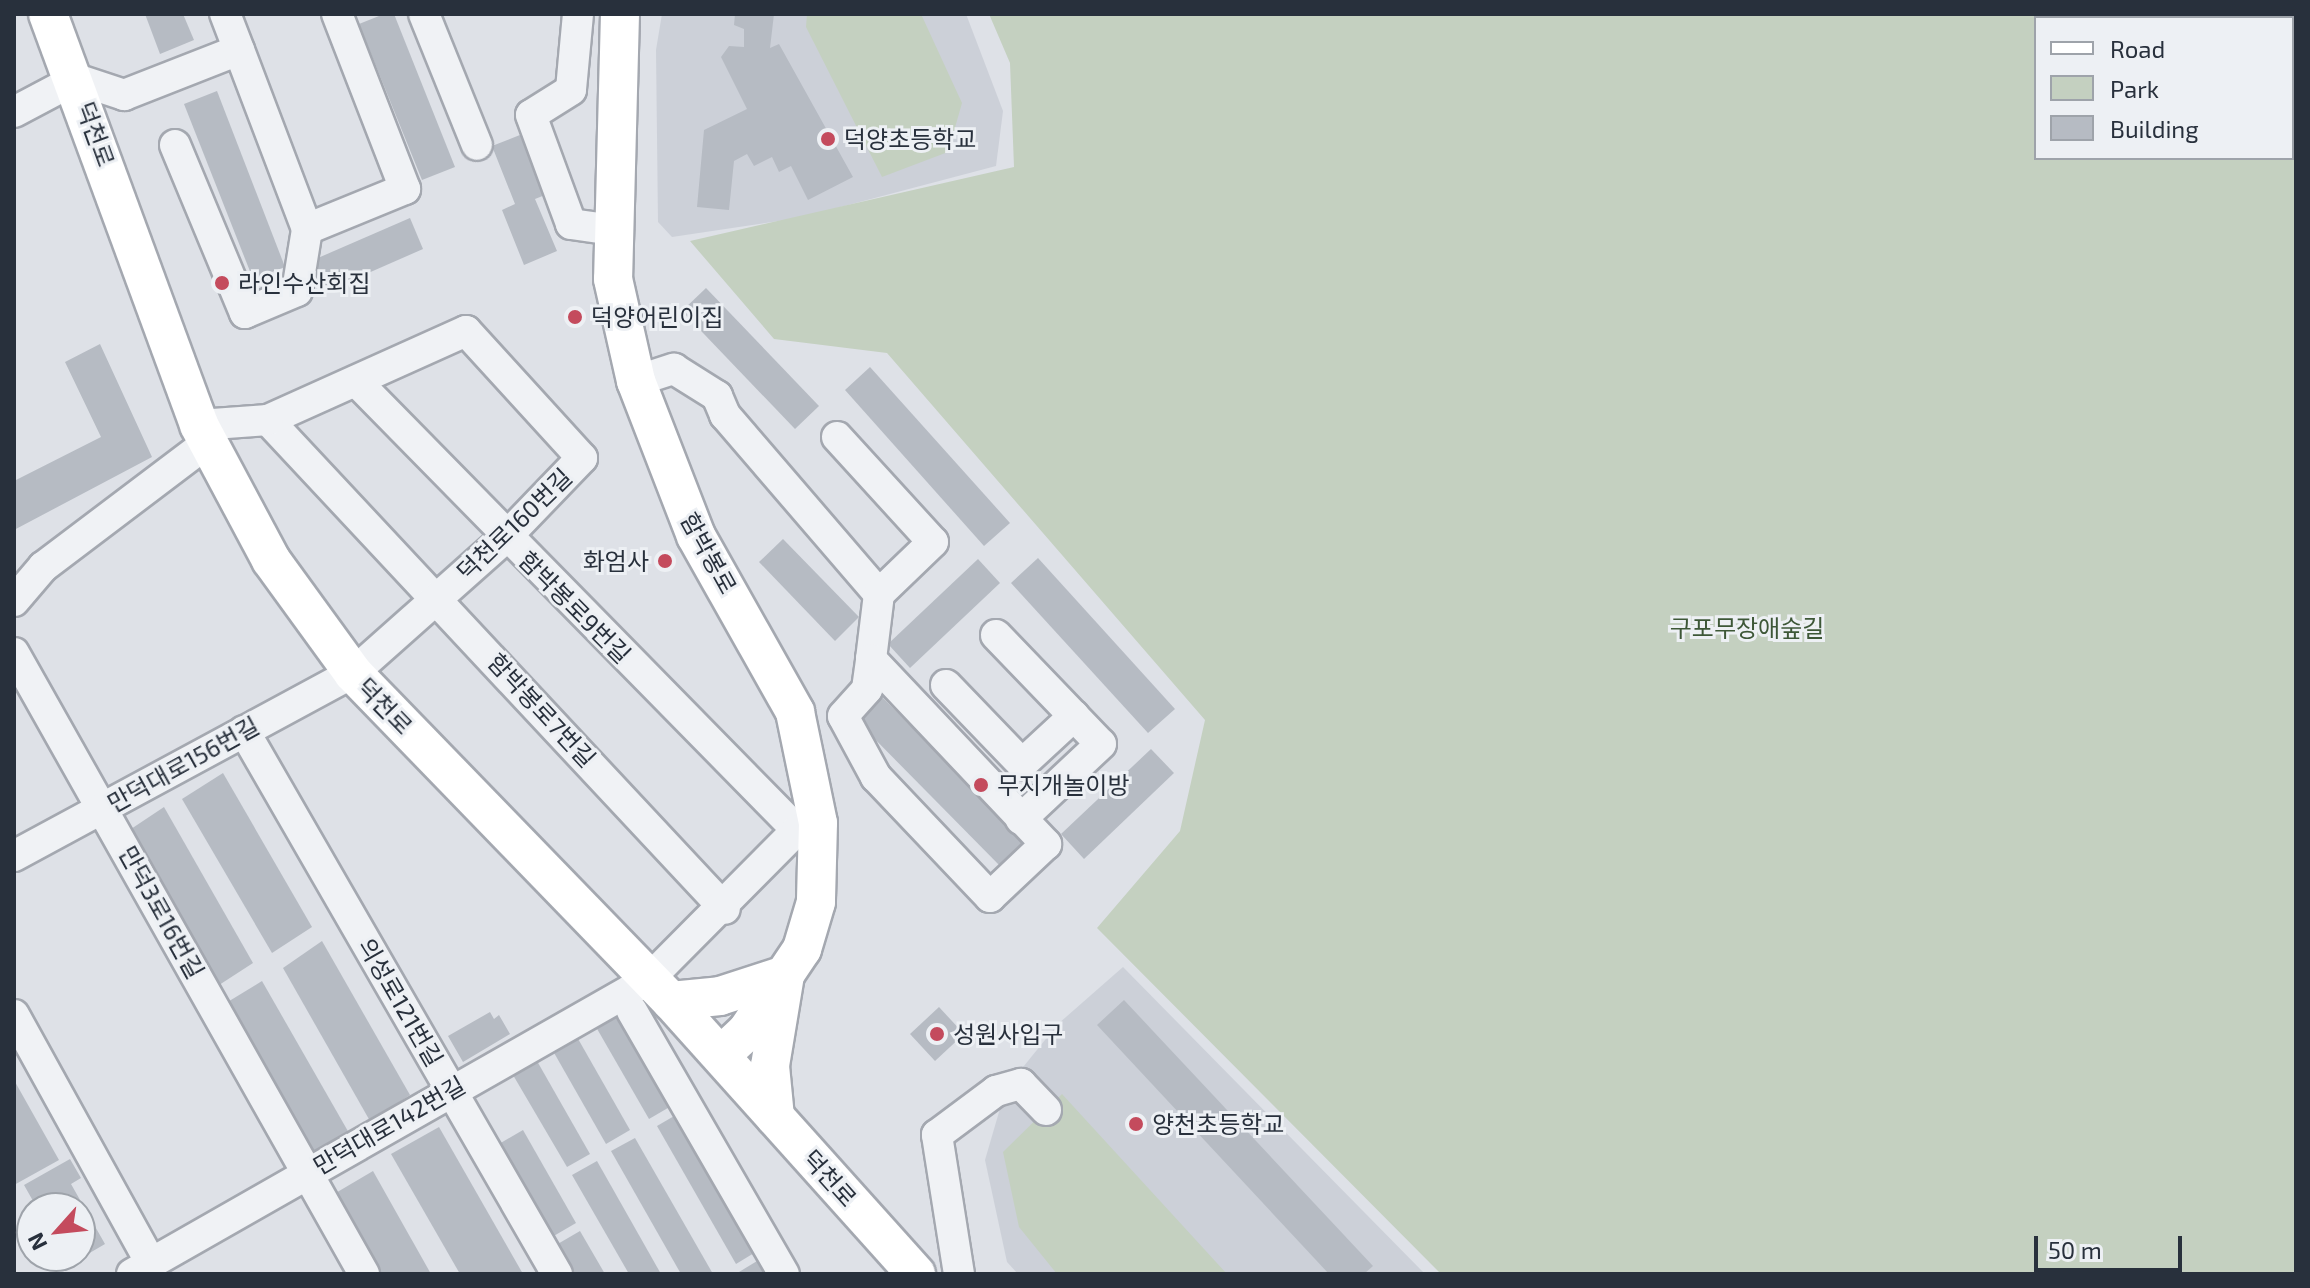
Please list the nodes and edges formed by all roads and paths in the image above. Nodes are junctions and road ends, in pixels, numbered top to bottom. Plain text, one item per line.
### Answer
1 (48, 14) edge
2 (225, 14) edge
3 (424, 14) edge
4 (578, 14) edge
5 (620, 14) edge
6 (344, 16) edge
7 (239, 50) junction
8 (76, 79) junction
9 (14, 112) edge
10 (175, 145) dead end
11 (477, 145) dead end
12 (307, 229) junction
13 (613, 230) junction
14 (356, 381) junction
15 (636, 381) junction
16 (268, 420) junction
17 (203, 434) junction
18 (837, 437) dead end
19 (505, 538) junction
20 (879, 594) junction
21 (437, 596) junction
22 (14, 601) edge
23 (996, 635) dead end
24 (14, 653) edge
25 (871, 659) junction
26 (353, 673) junction
27 (946, 685) dead end
28 (1074, 716) junction
29 (244, 731) junction
30 (103, 808) junction
31 (1021, 819) junction
32 (808, 827) junction
33 (14, 856) edge
34 (725, 909) junction
35 (785, 975) junction
36 (650, 997) junction
37 (14, 1015) edge
38 (721, 1055) junction
39 (451, 1088) junction
40 (1046, 1110) dead end
41 (775, 1117) junction
42 (308, 1172) junction
43 (142, 1269) edge
44 (364, 1274) edge
45 (557, 1274) edge
46 (784, 1274) edge
47 (916, 1274) edge
48 (959, 1274) edge

1 - 8 main road, 덕천로
2 - 7 street
3 - 11 street
4 - 13 street
5 - 13 main road, 함박봉로
6 - 12 street
7 - 8 street
7 - 12 street
8 - 9 street
8 - 17 main road, 덕천로
10 - 12 street
13 - 15 main road, 함박봉로
14 - 16 street
14 - 19 street, 함박봉로9번길
14 - 19 street, 덕천로160번길
15 - 20 street
15 - 32 main road, 함박봉로
16 - 17 street
16 - 21 street, 함박봉로7번길
17 - 22 street
17 - 26 main road, 덕천로
18 - 20 street
19 - 21 street, 덕천로160번길
19 - 32 street, 함박봉로9번길
20 - 25 street
21 - 26 street, 덕천로160번길
21 - 34 street, 함박봉로7번길
23 - 28 street
24 - 30 street, 만덕3로16번길
25 - 31 street
25 - 31 street
26 - 29 street, 만덕대로156번길
26 - 36 main road, 덕천로
27 - 28 street
28 - 31 street
29 - 30 street, 만덕대로156번길
29 - 39 street, 의성로121번길
30 - 33 street, 만덕대로156번길
30 - 42 street, 만덕3로16번길
32 - 34 street
32 - 35 main road, 함박봉로
34 - 36 street, 만덕대로142번길
35 - 36 main road
35 - 38 main road, 함박봉로
35 - 41 main road
36 - 38 main road, 덕천로
36 - 39 street, 만덕대로142번길
36 - 46 street
37 - 43 street
38 - 41 main road, 덕천로
39 - 42 street, 만덕대로142번길
39 - 45 street, 의성로121번길
40 - 48 street
41 - 47 main road, 덕천로
42 - 43 street, 만덕대로142번길
42 - 44 street, 만덕3로16번길

